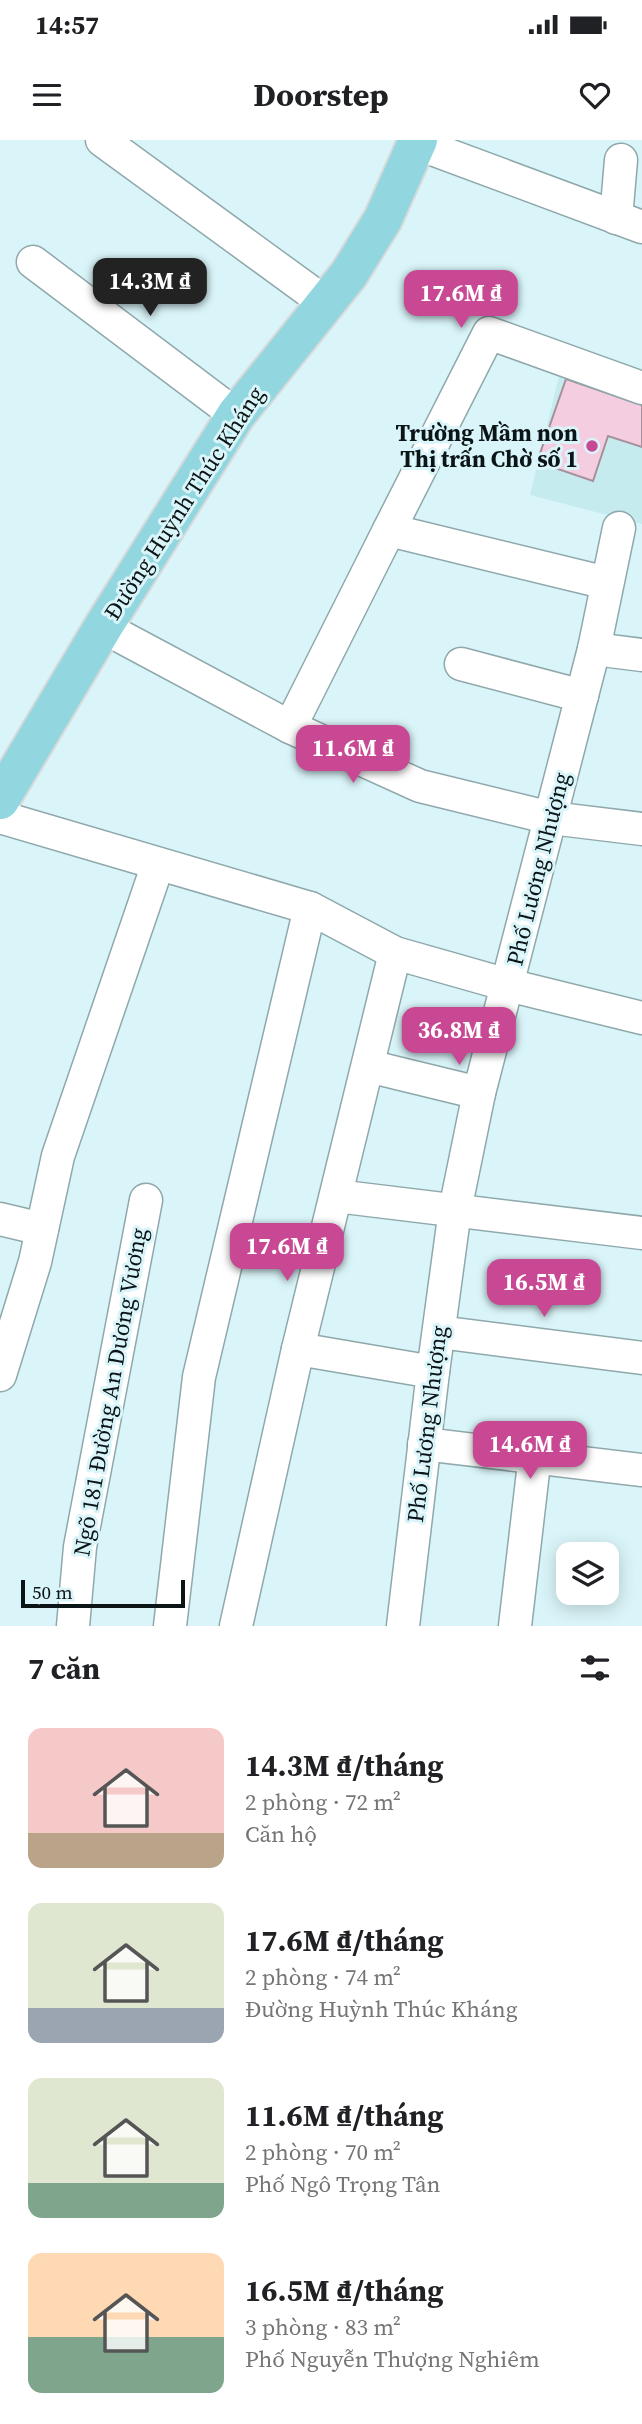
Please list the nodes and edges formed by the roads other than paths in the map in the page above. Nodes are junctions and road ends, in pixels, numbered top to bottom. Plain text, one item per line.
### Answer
1 (102, 140) edge
2 (416, 141) edge
3 (621, 160) dead end
4 (629, 223) edge
5 (33, 262) dead end
6 (327, 304) junction
7 (642, 388) edge
8 (236, 415) junction
9 (620, 528) dead end
10 (389, 530) junction
11 (607, 583) junction
12 (103, 627) junction
13 (594, 649) junction
14 (642, 655) edge
15 (461, 664) dead end
16 (582, 696) junction
17 (290, 727) junction
18 (0, 800) edge
19 (0, 817) edge
20 (551, 818) junction
21 (642, 829) edge
22 (158, 864) junction
23 (310, 908) junction
24 (395, 953) junction
25 (508, 985) junction
26 (642, 1018) edge
27 (368, 1066) junction
28 (479, 1093) junction
29 (336, 1196) junction
30 (146, 1200) dead end
31 (455, 1210) junction
32 (0, 1219) edge
33 (42, 1229) junction
34 (642, 1233) edge
35 (439, 1332) junction
36 (298, 1349) junction
37 (642, 1358) edge
38 (432, 1373) junction
39 (0, 1375) edge
40 (424, 1444) junction
41 (535, 1455) junction
42 (642, 1469) edge
43 (73, 1626) edge
44 (170, 1626) edge
45 (236, 1626) edge
46 (403, 1626) edge
47 (516, 1626) edge

1 - 6 street
2 - 4 street
2 - 6 main road, Đường Huỳnh Thúc Kháng
3 - 4 street
5 - 8 street
6 - 8 main road, Đường Huỳnh Thúc Kháng
7 - 10 street
8 - 12 main road, Đường Huỳnh Thúc Kháng
9 - 11 street, Phố Lương Nhượng
10 - 11 street
10 - 17 street
11 - 13 street, Phố Lương Nhượng
12 - 17 street
12 - 18 main road, Đường Huỳnh Thúc Kháng
13 - 14 street
13 - 16 street, Phố Lương Nhượng
15 - 16 street
16 - 20 street, Phố Lương Nhượng
17 - 20 street
19 - 22 street
20 - 21 street
20 - 25 street, Phố Lương Nhượng
22 - 23 street
22 - 33 street
23 - 24 street
23 - 44 street
24 - 25 street
24 - 27 street
25 - 26 street
25 - 28 street, Phố Lương Nhượng
27 - 28 street
27 - 29 street
28 - 31 street, Phố Lương Nhượng
29 - 31 street
29 - 36 street
30 - 43 street, Ngõ 181 Đường An Dương Vương
31 - 34 street
31 - 35 street, Phố Lương Nhượng
32 - 33 street
33 - 39 street
35 - 37 street
35 - 38 street, Phố Lương Nhượng
36 - 38 street
36 - 45 street
38 - 40 street, Phố Lương Nhượng
40 - 41 street
40 - 46 street, Phố Lương Nhượng
41 - 42 street
41 - 47 street

